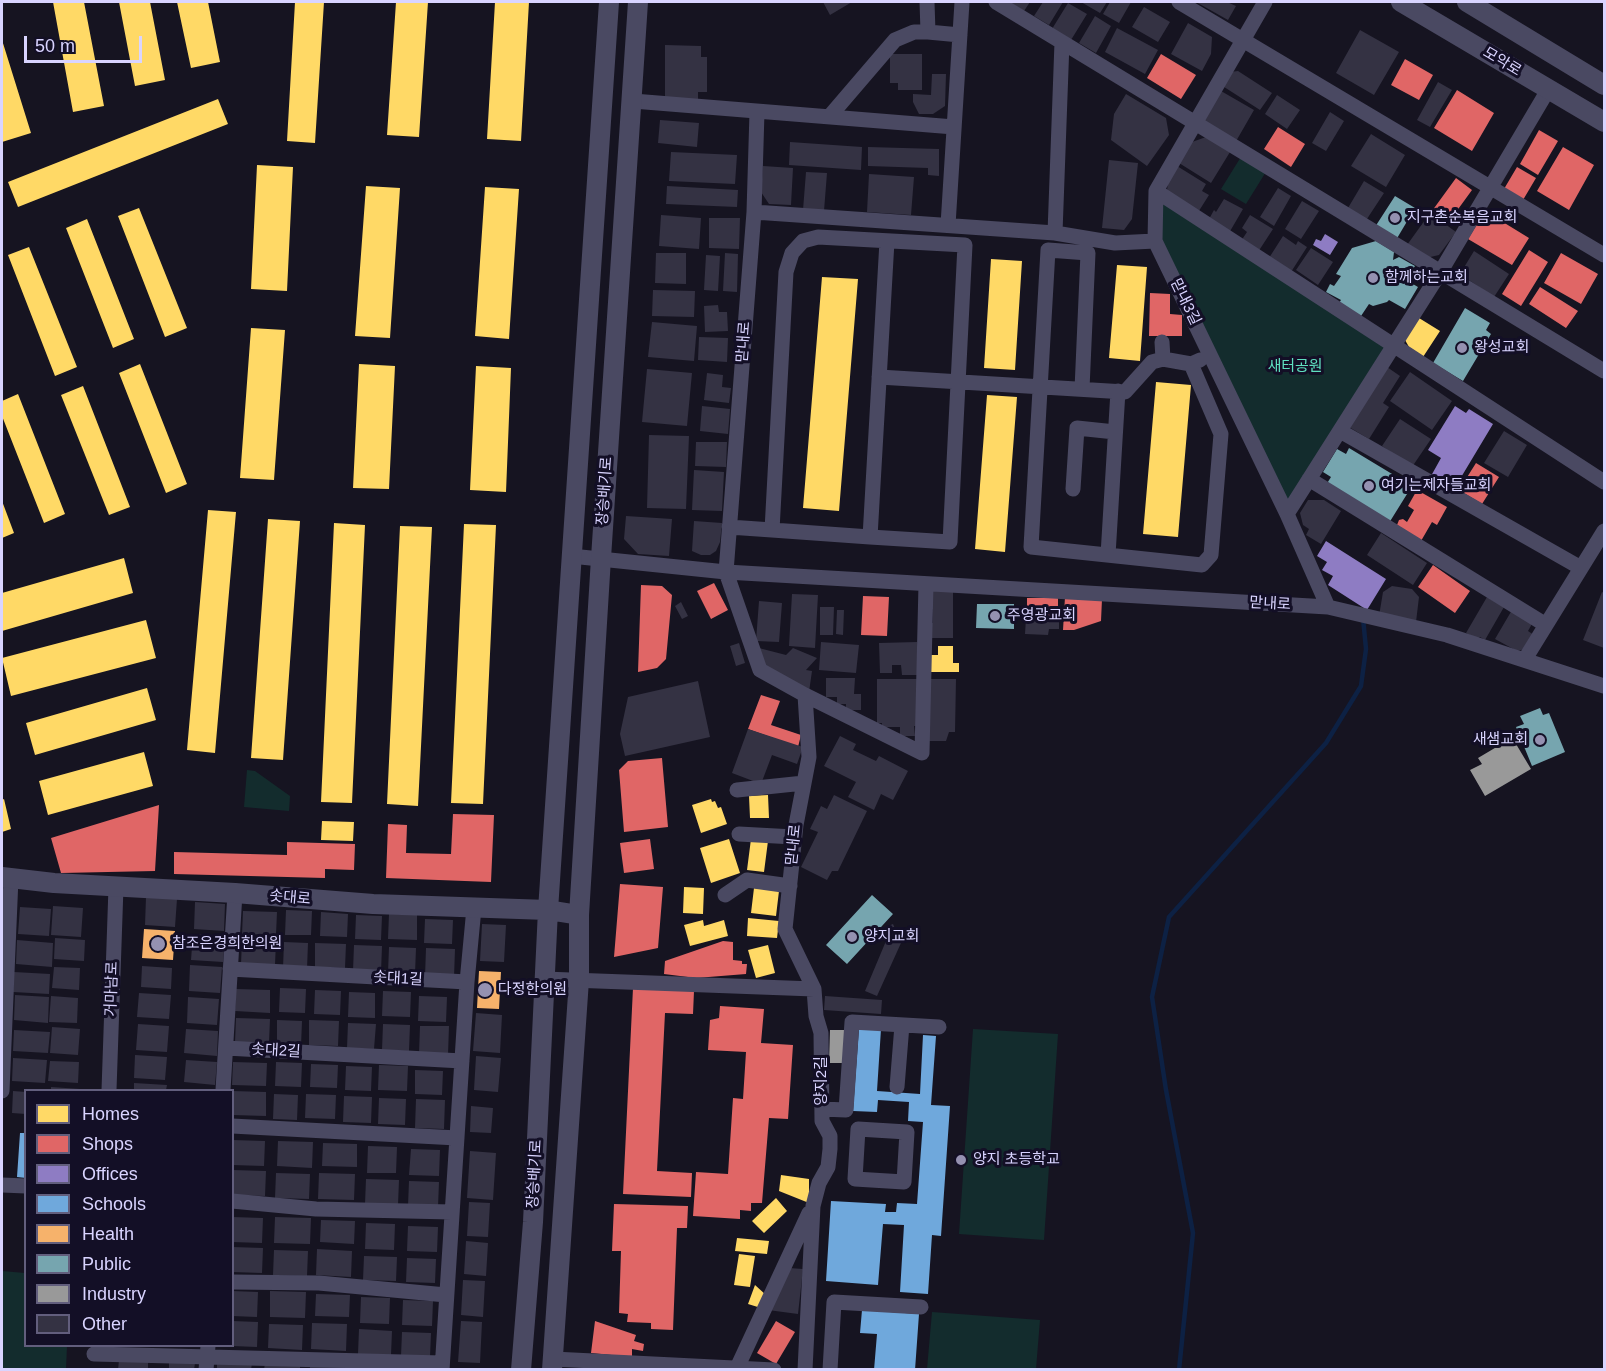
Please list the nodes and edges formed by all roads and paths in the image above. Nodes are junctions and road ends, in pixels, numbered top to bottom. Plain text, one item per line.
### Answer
1 (609, 2) edge
2 (638, 2) edge
3 (927, 2) edge
4 (962, 2) edge
5 (996, 2) edge
6 (1179, 2) edge
7 (1266, 2) edge
8 (1401, 2) edge
9 (1467, 2) edge
10 (928, 32) junction
11 (960, 35) junction
12 (1244, 40) junction
13 (1062, 42) junction
14 (1605, 84) edge
15 (1548, 90) junction
16 (633, 101) junction
17 (757, 112) junction
18 (829, 117) junction
19 (1195, 122) junction
20 (1605, 122) edge
21 (954, 127) junction
22 (1490, 188) junction
23 (1156, 191) junction
24 (754, 212) junction
25 (948, 225) junction
26 (1055, 233) junction
27 (887, 241) junction
28 (1155, 241) junction
29 (1605, 255) edge
30 (1441, 271) junction
31 (1162, 342) dead end
32 (1394, 345) junction
33 (1211, 355) junction
34 (1163, 359) junction
35 (1191, 364) junction
36 (1605, 371) edge
37 (879, 377) junction
38 (958, 382) junction
39 (1039, 386) junction
40 (1082, 389) junction
41 (1118, 391) junction
42 (1340, 431) junction
43 (1115, 432) junction
44 (1309, 479) junction
45 (1605, 482) edge
46 (1073, 489) dead end
47 (1287, 514) junction
48 (729, 527) junction
49 (772, 530) junction
50 (1605, 531) edge
51 (870, 537) junction
52 (1107, 555) junction
53 (571, 556) junction
54 (601, 558) junction
55 (1581, 568) junction
56 (726, 572) junction
57 (926, 584) junction
58 (1328, 607) junction
59 (1546, 624) junction
60 (1525, 659) junction
61 (1605, 686) edge
62 (805, 695) junction
63 (804, 783) junction
64 (736, 790) dead end
65 (738, 834) dead end
66 (794, 837) junction
67 (6, 878) edge
68 (790, 886) junction
69 (116, 887) junction
70 (235, 893) junction
71 (725, 895) dead end
72 (474, 908) junction
73 (548, 910) junction
74 (579, 915) junction
75 (4, 958) edge
76 (230, 969) junction
77 (544, 979) junction
78 (579, 980) junction
79 (467, 982) junction
80 (814, 989) junction
81 (902, 1024) junction
82 (939, 1027) dead end
83 (2, 1036) edge
84 (226, 1048) junction
85 (462, 1061) junction
86 (897, 1087) dead end
87 (109, 1089) edge
88 (223, 1089) edge
89 (2, 1091) edge
90 (822, 1109) junction
91 (234, 1126) edge
92 (457, 1138) junction
93 (830, 1149) junction
94 (856, 1150) junction
95 (2, 1185) edge
96 (24, 1186) edge
97 (234, 1201) edge
98 (813, 1206) junction
99 (452, 1212) junction
100 (234, 1282) edge
101 (447, 1295) junction
102 (921, 1307) dead end
103 (94, 1356) edge
104 (207, 1357) edge
105 (552, 1364) edge
106 (442, 1366) edge
107 (737, 1368) junction
108 (521, 1370) edge
109 (774, 1370) edge
110 (805, 1370) edge
111 (830, 1370) edge

1 - 53 street, 장승배기로
2 - 16 street, 장승배기로
3 - 10 street
4 - 11 street
5 - 13 street
6 - 12 street
7 - 12 street, 맏내3길
8 - 15 street, 모악로
9 - 14 street
10 - 11 street
10 - 18 street
11 - 21 street
12 - 19 street, 맏내3길
12 - 22 street
13 - 19 street
13 - 26 street
15 - 20 street, 모악로
15 - 22 street
16 - 17 street
16 - 54 street, 장승배기로
17 - 18 street
17 - 24 street, 맏내로
18 - 21 street
19 - 23 street, 맏내3길
19 - 30 street
21 - 25 street
22 - 29 street
22 - 30 street
23 - 28 street, 맏내3길
23 - 32 street
24 - 25 street
24 - 48 street, 맏내로
25 - 26 street
26 - 28 street
27 - 37 street
27 - 38 street
27 - 49 street
28 - 33 street, 맏내3길
30 - 32 street
30 - 36 street
31 - 34 street
32 - 42 street
32 - 45 street
33 - 35 street
33 - 47 street, 맏내3길
34 - 35 street
34 - 41 street
35 - 52 street
37 - 38 street
37 - 51 street
38 - 39 street
38 - 51 street
39 - 40 street
39 - 40 street
39 - 52 street
40 - 41 street
41 - 43 street
42 - 44 street
42 - 55 street
43 - 46 street
43 - 52 street
44 - 47 street
44 - 59 street
47 - 58 street, 맏내3길
48 - 49 street
48 - 56 street, 맏내로
49 - 51 street
50 - 55 street
53 - 54 street, 맏내로
53 - 73 street, 장승배기로
54 - 56 street, 맏내로
54 - 74 street, 장승배기로
55 - 59 street
56 - 57 street, 맏내로
56 - 62 street, 맏내로
57 - 58 street, 맏내로
57 - 62 street, 맏내로
58 - 60 street, 맏내로
59 - 60 street
60 - 61 street, 맏내로
62 - 63 street, 맏내로
63 - 64 street
63 - 66 street, 맏내로
65 - 66 street
66 - 68 street, 맏내로
67 - 69 street, 솟대로
67 - 75 street
68 - 71 street
68 - 80 street, 맏내로
69 - 70 street, 솟대로
69 - 87 street, 거마남로
70 - 72 street, 솟대로
70 - 76 street
72 - 73 street, 솟대로
72 - 79 street
73 - 74 street, 솟대로
73 - 77 street, 장승배기로
74 - 78 street, 장승배기로
75 - 83 street
76 - 79 street, 솟대1길
76 - 84 street
77 - 78 street
77 - 108 street, 장승배기로
78 - 80 street
78 - 105 street, 장승배기로
79 - 85 street
80 - 90 street, 양지2길
81 - 82 street
81 - 86 street
81 - 90 street
83 - 89 street
84 - 85 street, 솟대2길
84 - 88 street
85 - 92 street
90 - 93 street, 양지2길
91 - 92 street
92 - 99 street
93 - 94 street
93 - 98 street
94 - 94 street
95 - 96 street
97 - 99 street
98 - 107 street
98 - 110 street
99 - 101 street
100 - 101 street
101 - 106 street
102 - 111 street
103 - 104 street
104 - 106 street
105 - 107 street, 장승배기로
107 - 109 street, 장승배기로

